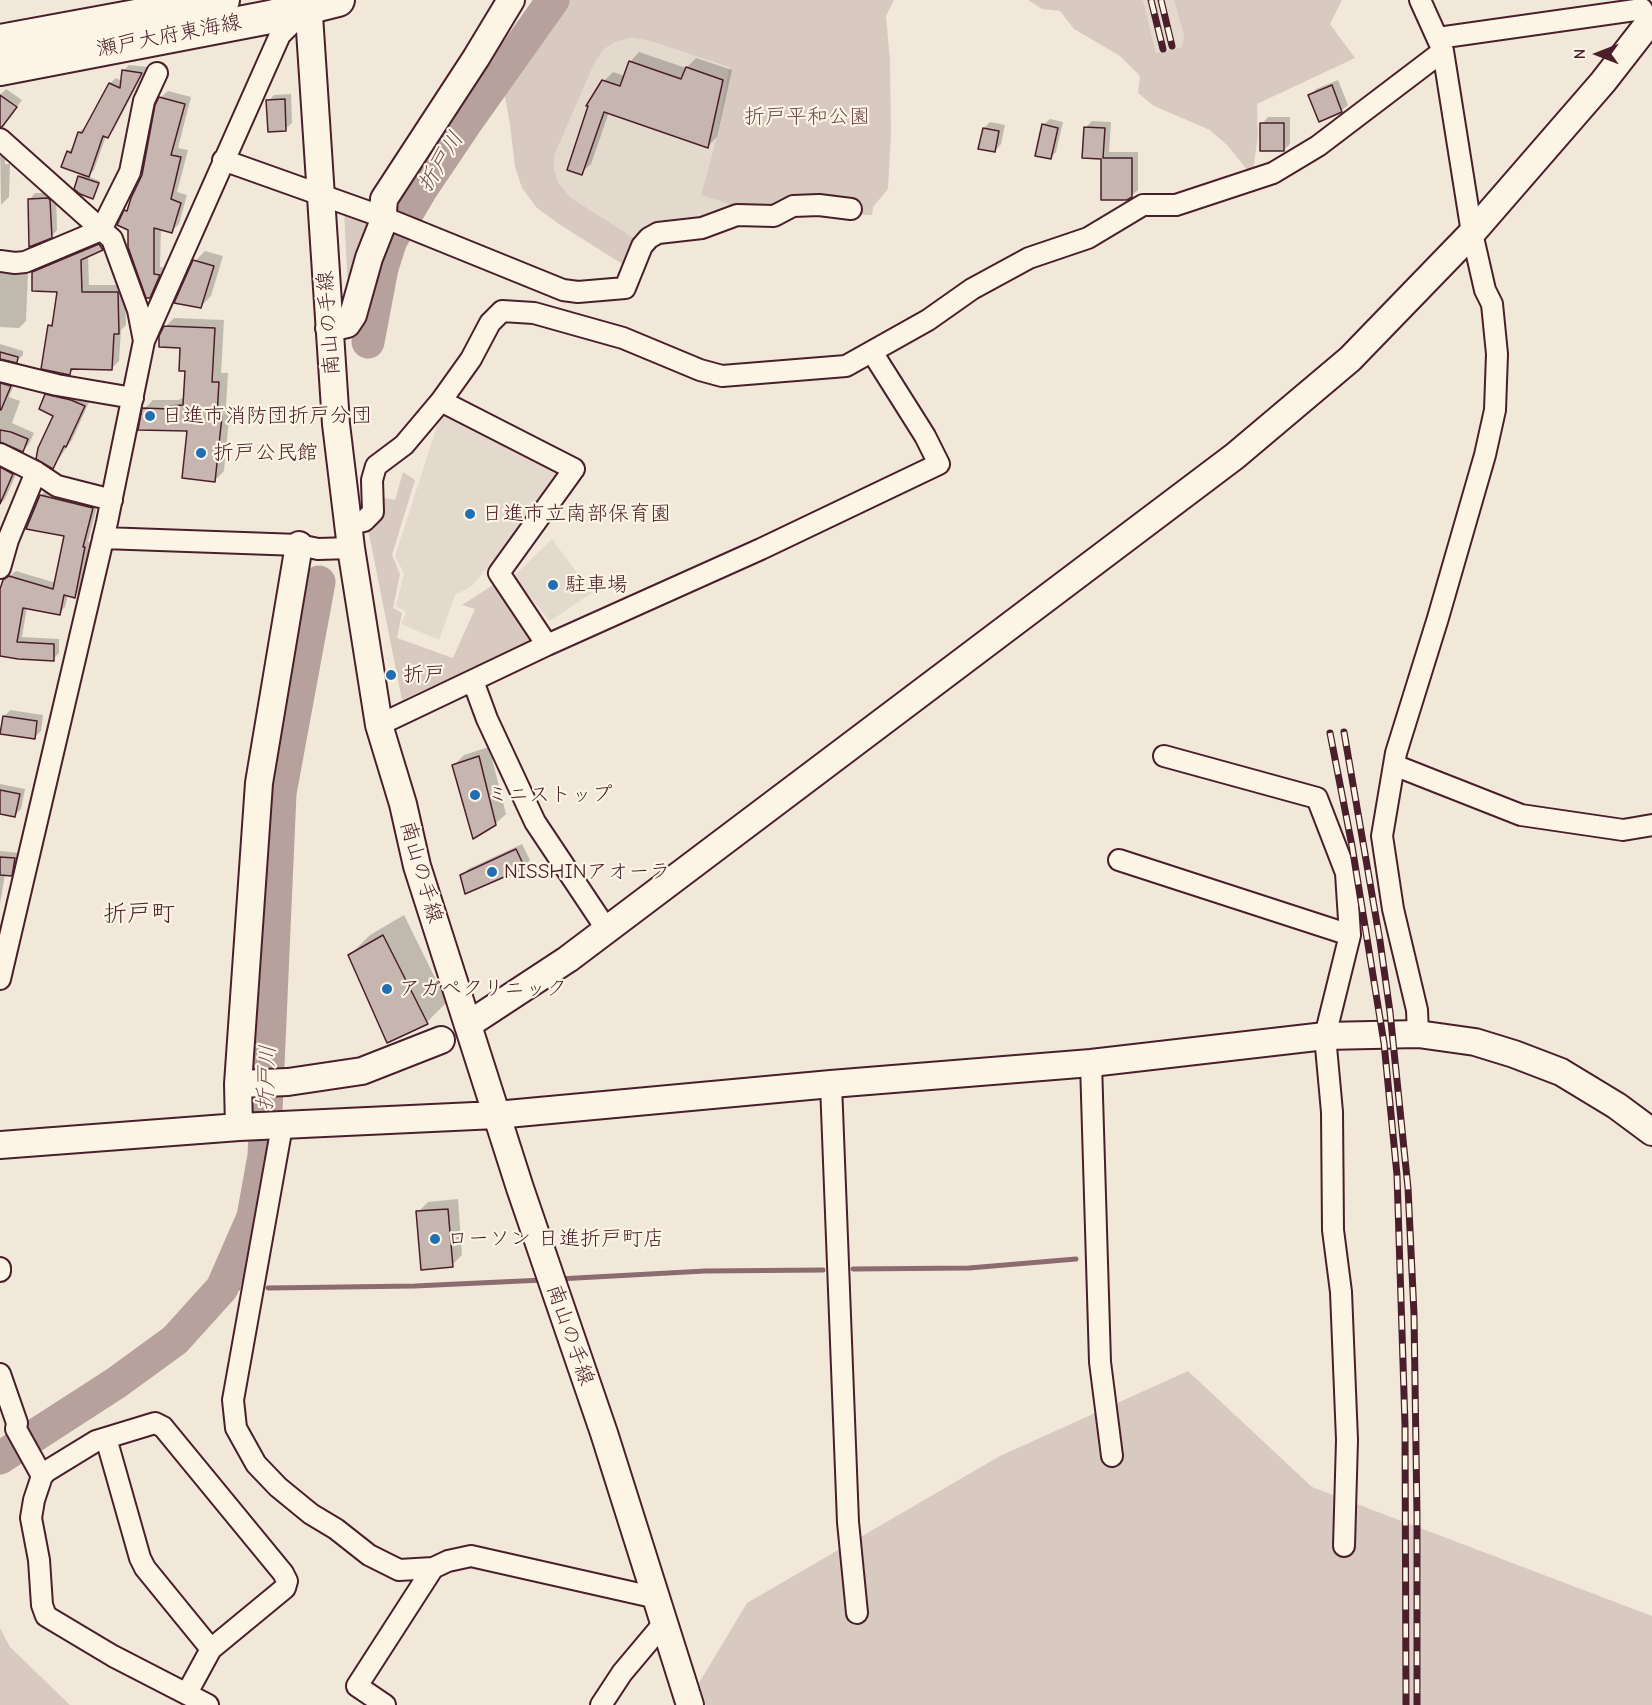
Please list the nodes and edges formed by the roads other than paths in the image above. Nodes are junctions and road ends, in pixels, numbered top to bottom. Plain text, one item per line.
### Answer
1 (223, 0) edge
2 (338, 0) edge
3 (510, 0) edge
4 (1420, 0) edge
5 (308, 3) edge
6 (1645, 13) edge
7 (0, 41) edge
8 (1440, 45) junction
9 (0, 69) edge
10 (156, 74) dead end
11 (0, 139) edge
12 (223, 160) junction
13 (321, 194) junction
14 (851, 209) dead end
15 (386, 218) junction
16 (101, 230) junction
17 (1472, 233) junction
18 (0, 261) edge
19 (563, 290) junction
20 (534, 313) junction
21 (329, 328) junction
22 (144, 341) junction
23 (872, 352) junction
24 (0, 370) edge
25 (133, 398) junction
26 (441, 402) junction
27 (0, 454) edge
28 (36, 472) junction
29 (112, 500) junction
30 (350, 536) junction
31 (103, 538) junction
32 (299, 545) junction
33 (0, 568) edge
34 (547, 645) junction
35 (472, 681) junction
36 (379, 725) junction
37 (1164, 756) dead end
38 (1394, 765) junction
39 (1652, 825) edge
40 (1119, 860) dead end
41 (606, 930) junction
42 (1350, 935) junction
43 (0, 979) edge
44 (469, 1024) junction
45 (1418, 1034) junction
46 (1325, 1036) junction
47 (441, 1040) dead end
48 (1091, 1063) junction
49 (238, 1084) junction
50 (831, 1084) junction
51 (496, 1115) junction
52 (281, 1126) junction
53 (240, 1127) junction
54 (1652, 1132) edge
55 (0, 1145) edge
56 (0, 1374) edge
57 (106, 1438) junction
58 (1112, 1456) dead end
59 (42, 1476) junction
60 (1344, 1546) dead end
61 (433, 1568) junction
62 (657, 1598) junction
63 (857, 1613) dead end
64 (664, 1623) junction
65 (211, 1648) junction
66 (187, 1693) junction
67 (208, 1705) edge
68 (385, 1705) edge
69 (601, 1705) edge
70 (690, 1705) edge

1 - 7 main road, 瀬戸大府東海線
2 - 5 main road, 瀬戸大府東海線
3 - 15 street
4 - 8 street
5 - 9 main road, 瀬戸大府東海線
5 - 12 street
5 - 13 street, 南山の手線
6 - 8 street
6 - 17 street
8 - 17 street
8 - 23 street
10 - 16 street
11 - 16 street
12 - 13 street
12 - 22 street
13 - 15 street
13 - 21 street, 南山の手線
14 - 19 street
15 - 19 street
15 - 21 street
16 - 18 street
16 - 22 street
17 - 38 street
17 - 41 street
19 - 20 street
20 - 23 street
20 - 26 street
21 - 30 street, 南山の手線
22 - 25 street
23 - 34 street
24 - 25 street
25 - 29 street
26 - 30 street
26 - 34 street
27 - 28 street
28 - 29 street
28 - 33 street
29 - 31 street
30 - 32 street
30 - 36 street, 南山の手線
31 - 32 street
31 - 43 street
32 - 49 street
34 - 35 street
35 - 36 street
35 - 41 street
36 - 44 street, 南山の手線
37 - 42 street
38 - 39 street
38 - 45 street
40 - 42 street
41 - 44 street
42 - 46 street
44 - 51 street, 南山の手線
45 - 46 street
45 - 54 street
46 - 48 street
46 - 60 street
47 - 49 street
48 - 50 street
48 - 58 street
49 - 53 street
50 - 51 street
50 - 63 street
51 - 52 street
51 - 62 street, 南山の手線
52 - 53 street
52 - 61 street
53 - 55 street
56 - 59 street
57 - 59 street
57 - 65 street
57 - 65 street
59 - 66 street
61 - 62 street
61 - 68 street
62 - 64 street, 南山の手線
64 - 69 street
64 - 70 street, 南山の手線
65 - 66 street
66 - 67 street

